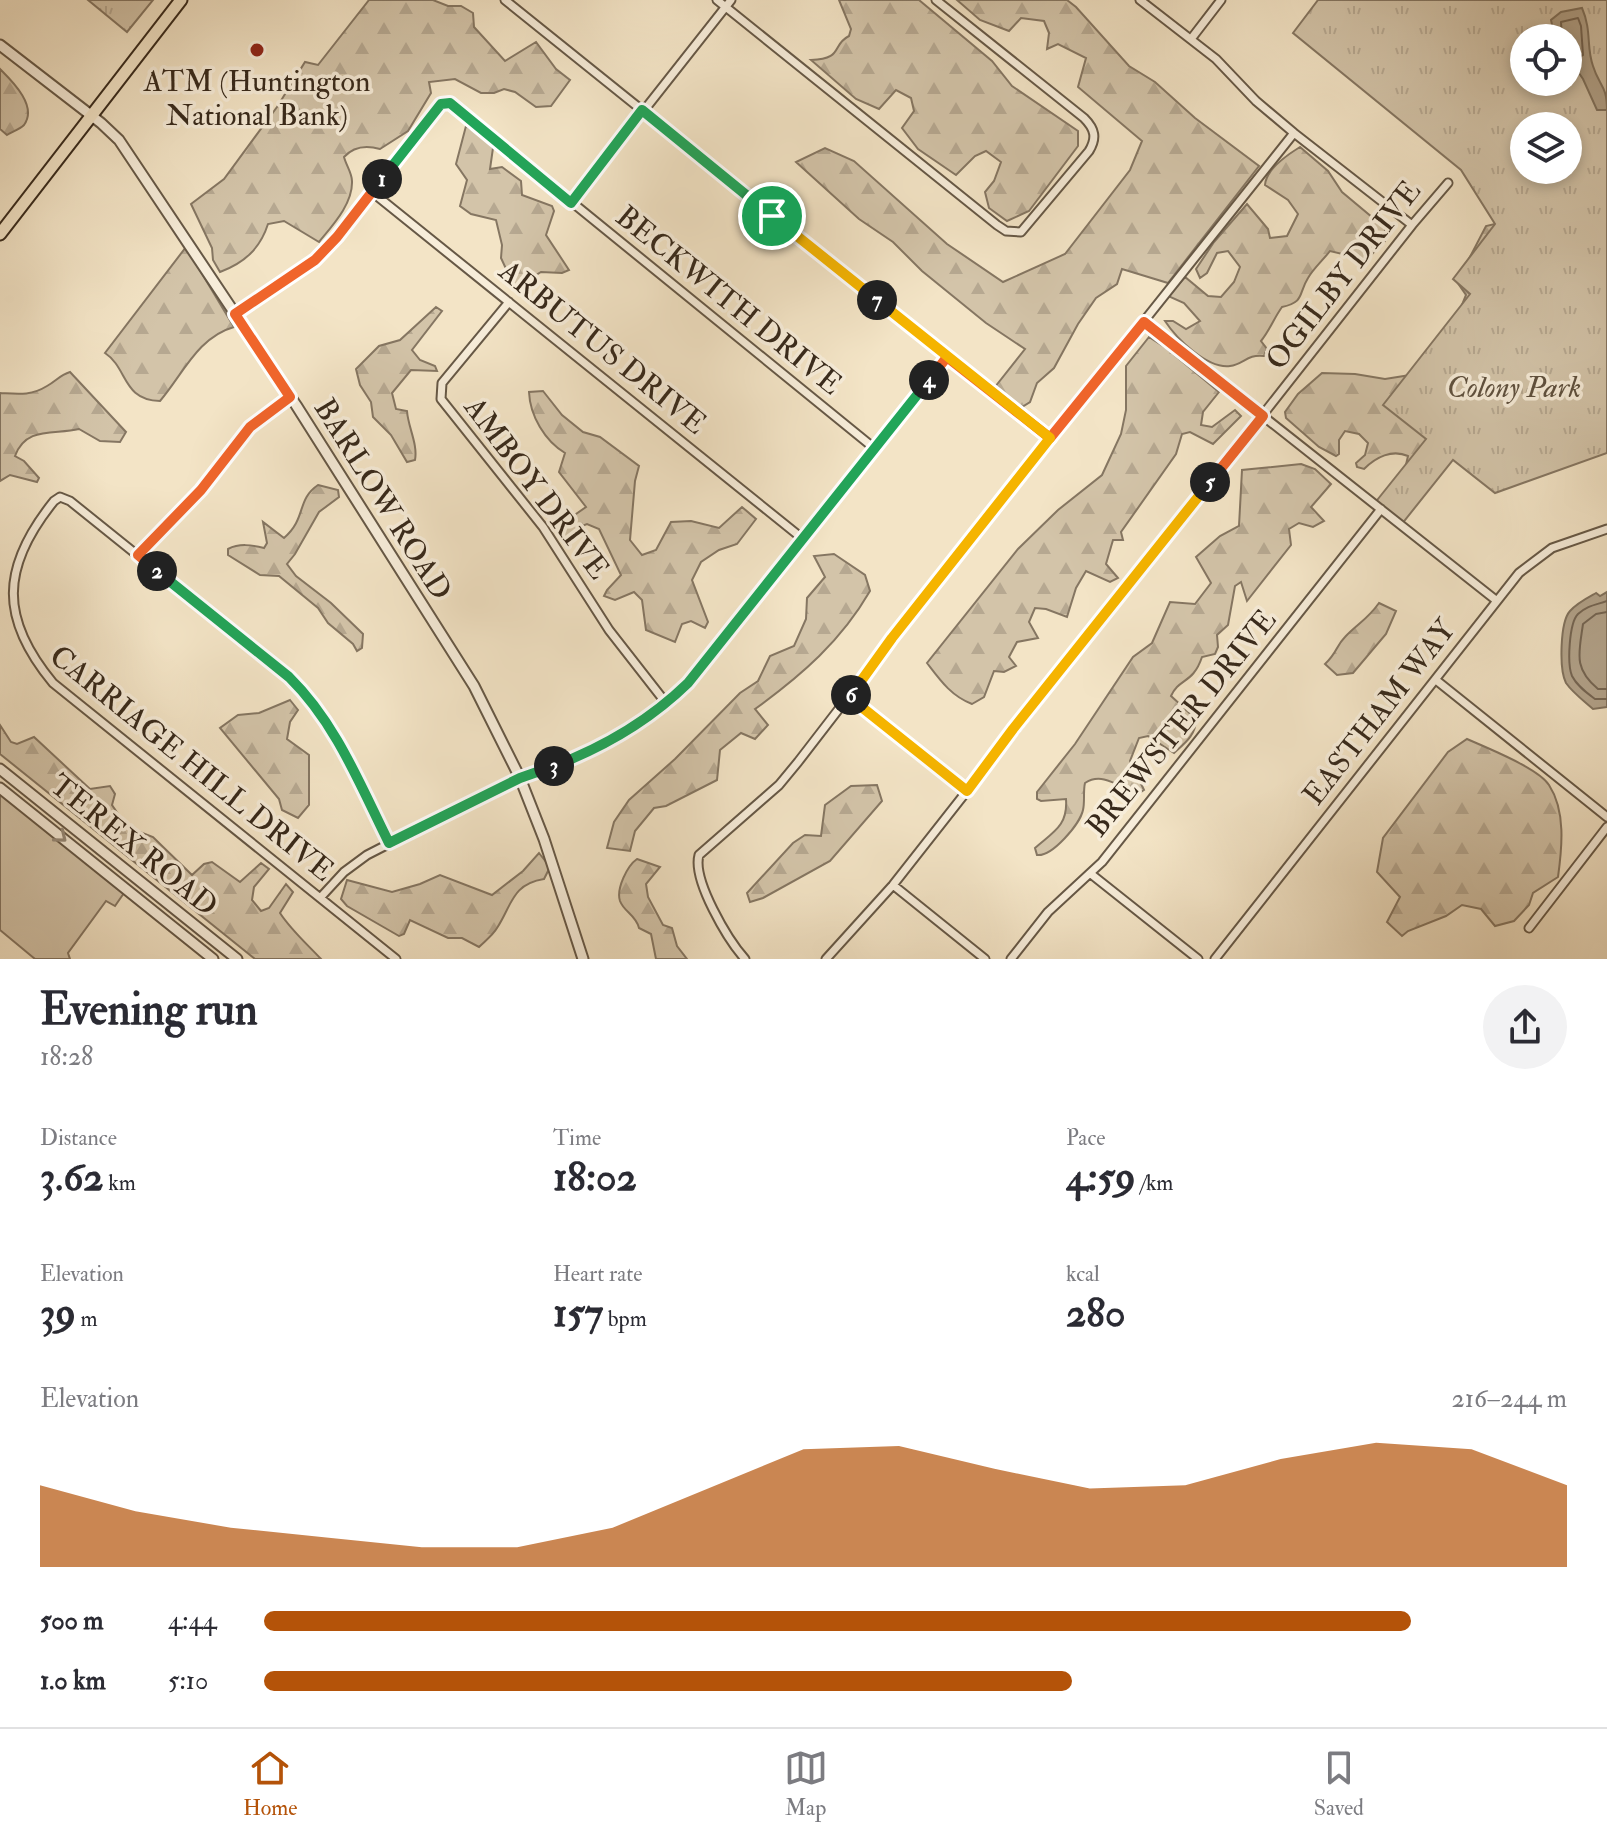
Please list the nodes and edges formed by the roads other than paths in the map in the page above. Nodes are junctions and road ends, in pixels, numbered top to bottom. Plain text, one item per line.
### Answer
1 (181, 0) edge
2 (505, 0) edge
3 (717, 0) edge
4 (936, 0) edge
5 (1140, 0) edge
6 (1221, 0) edge
7 (728, 3) edge
8 (1191, 39) junction
9 (0, 45) edge
10 (642, 110) junction
11 (92, 116) junction
12 (1294, 133) junction
13 (1448, 183) dead end
14 (372, 192) junction
15 (571, 203) junction
16 (1412, 225) junction
17 (0, 234) edge
18 (509, 302) junction
19 (235, 314) junction
20 (1144, 322) junction
21 (947, 357) junction
22 (290, 397) junction
23 (1263, 416) junction
24 (1050, 438) junction
25 (874, 448) junction
26 (1381, 509) junction
27 (1607, 529) edge
28 (803, 539) junction
29 (138, 555) junction
30 (1497, 601) junction
31 (1436, 680) junction
32 (849, 697) junction
33 (666, 703) junction
34 (0, 769) edge
35 (520, 778) junction
36 (0, 788) edge
37 (967, 791) junction
38 (1607, 817) edge
39 (1607, 827) edge
40 (389, 843) junction
41 (1091, 874) junction
42 (140, 881) junction
43 (893, 885) junction
44 (130, 893) junction
45 (320, 898) junction
46 (1529, 928) dead end
47 (213, 959) edge
48 (237, 959) edge
49 (396, 959) edge
50 (583, 959) edge
51 (745, 959) edge
52 (826, 959) edge
53 (985, 959) edge
54 (1011, 959) edge
55 (1198, 959) edge
56 (1215, 959) edge

1 - 11 main road
2 - 10 street
3 - 7 street
4 - 7 street
5 - 8 street
6 - 8 street
7 - 10 street
8 - 12 street
9 - 11 street, BARLOW ROAD
10 - 15 street
10 - 21 street
11 - 17 main road
11 - 19 street, BARLOW ROAD
12 - 16 street
12 - 20 street
13 - 16 street, OGILBY DRIVE
14 - 15 street, BECKWITH DRIVE
14 - 18 street, ARBUTUS DRIVE
14 - 19 street
15 - 25 street, BECKWITH DRIVE
16 - 23 street, OGILBY DRIVE
18 - 28 street, ARBUTUS DRIVE
18 - 33 street, AMBOY DRIVE
19 - 22 street, BARLOW ROAD
20 - 23 street
20 - 24 street
21 - 24 street
21 - 25 street
22 - 29 street
22 - 35 street, BARLOW ROAD
23 - 26 street
23 - 37 street, OGILBY DRIVE
24 - 32 street
25 - 28 street
26 - 30 street
26 - 41 street, BREWSTER DRIVE
27 - 30 street, EASTHAM WAY
28 - 33 street
29 - 40 street
29 - 45 street, CARRIAGE HILL DRIVE
30 - 31 street, EASTHAM WAY
31 - 38 street
31 - 56 street, EASTHAM WAY
32 - 37 street
32 - 51 street
33 - 35 street
34 - 42 street, TEREX ROAD
35 - 40 street
35 - 50 street, BARLOW ROAD
36 -> 44 street, TEREX ROAD
37 - 43 street, OGILBY DRIVE
39 - 46 street
40 - 45 street
41 - 54 street, BREWSTER DRIVE
41 - 55 street
42 - 44 street
42 - 48 street, TEREX ROAD
43 - 52 street, OGILBY DRIVE
43 - 53 street
44 - 47 street, TEREX ROAD
45 - 49 street, CARRIAGE HILL DRIVE

